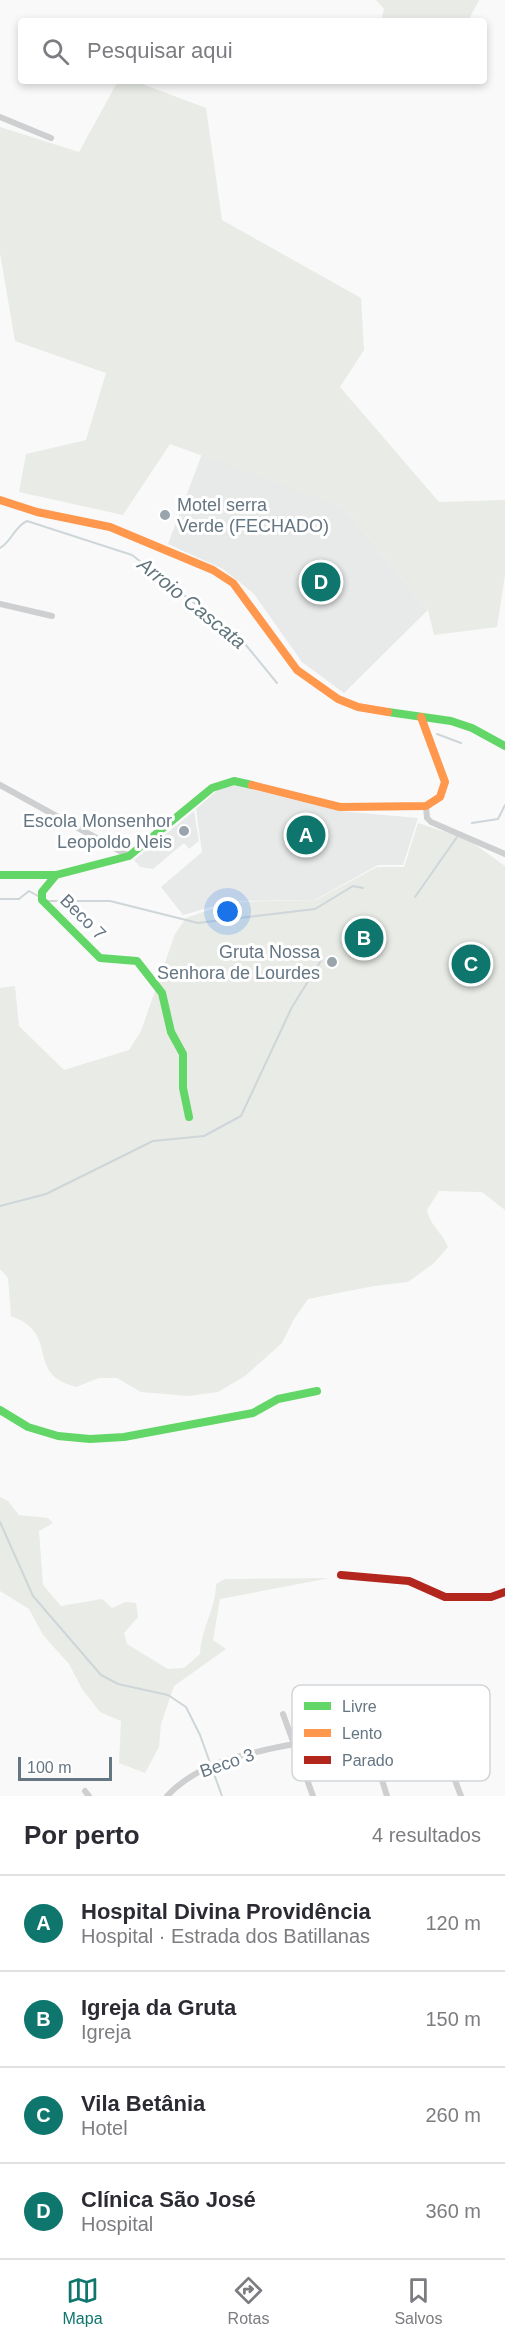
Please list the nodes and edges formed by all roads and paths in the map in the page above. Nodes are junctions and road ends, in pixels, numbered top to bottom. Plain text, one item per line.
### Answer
1 (0, 117) edge
2 (51, 138) dead end
3 (0, 500) edge
4 (0, 604) edge
5 (52, 616) dead end
6 (421, 717) junction
7 (505, 746) edge
8 (0, 785) edge
9 (426, 806) junction
10 (505, 854) edge
11 (129, 856) junction
12 (0, 875) edge
13 (56, 875) junction
14 (189, 1117) dead end
15 (317, 1391) dead end
16 (0, 1410) edge
17 (341, 1575) dead end
18 (505, 1592) edge
19 (283, 1714) dead end
20 (292, 1739) edge
21 (292, 1744) edge
22 (308, 1781) edge
23 (382, 1781) edge
24 (455, 1781) edge
25 (167, 1796) edge
26 (313, 1796) edge
27 (387, 1796) edge
28 (461, 1796) edge

1 - 2 street
3 - 6 street
4 - 5 street
6 - 7 street
6 - 9 street
8 - 11 street
9 - 10 street
9 - 11 street
11 - 13 street
12 - 13 street
13 - 14 street, Beco 7
15 - 16 street
17 - 18 street
19 - 20 street
21 - 25 street, Beco 3
22 - 26 street
23 - 27 street
24 - 28 street

